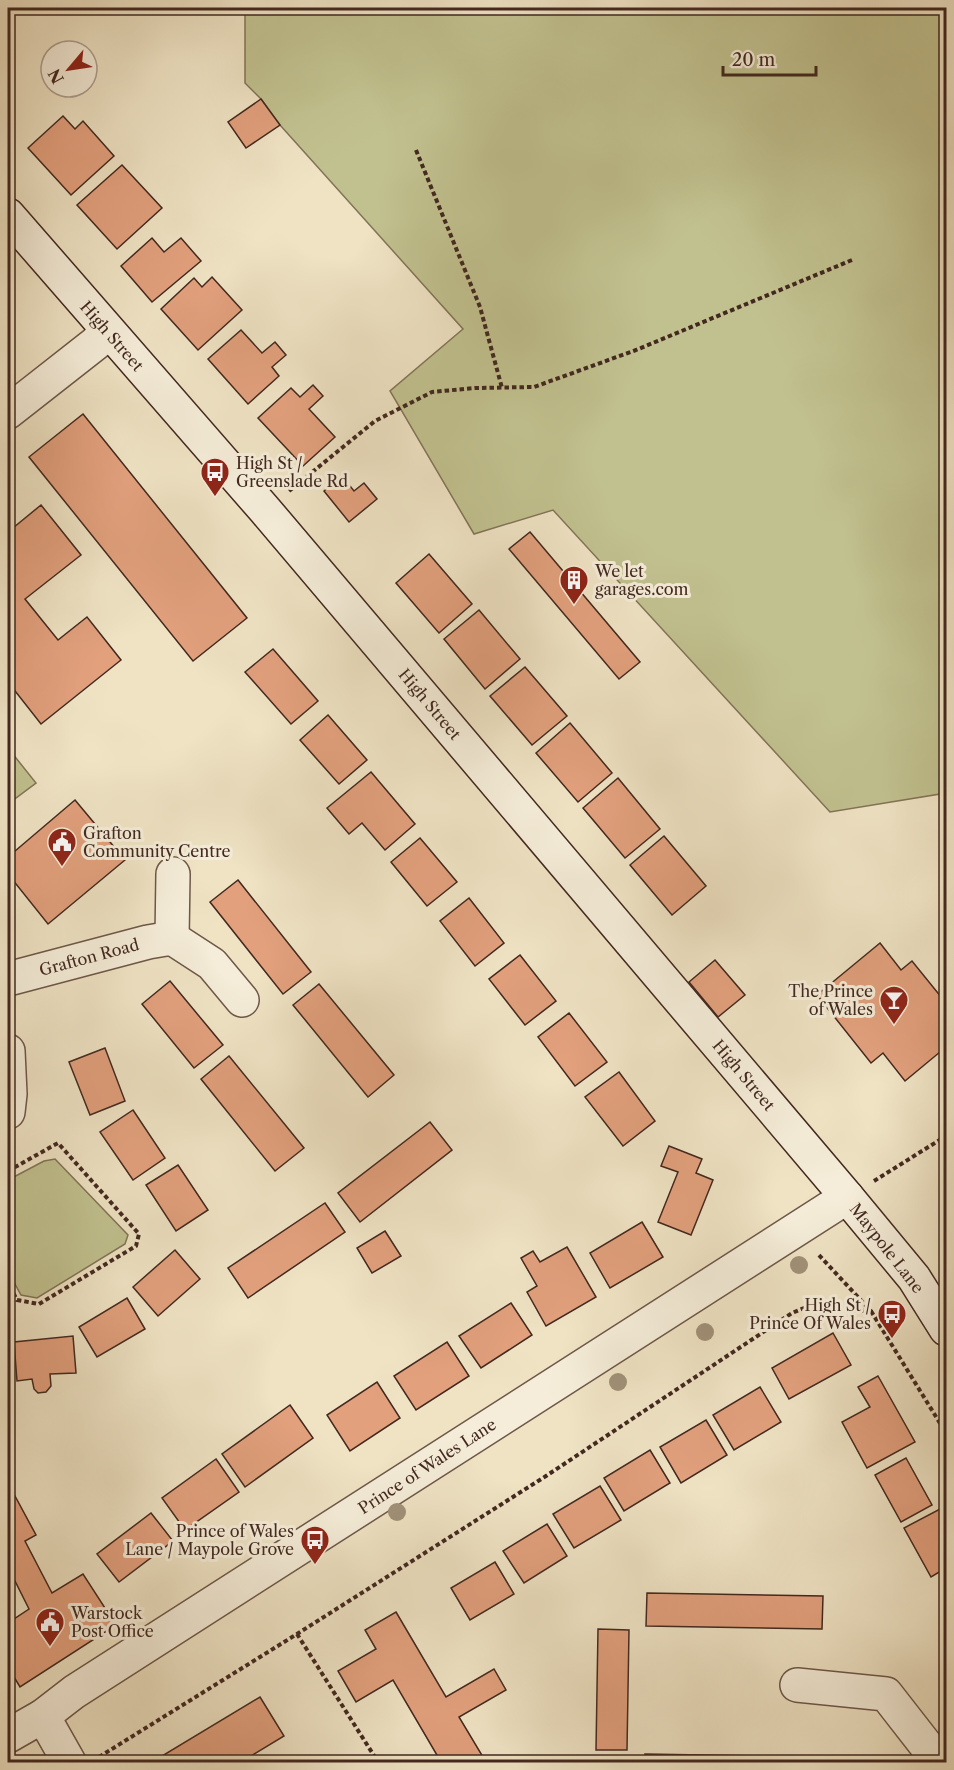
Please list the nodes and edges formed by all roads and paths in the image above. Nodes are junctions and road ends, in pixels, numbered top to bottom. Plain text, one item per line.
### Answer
1 (416, 150) dead end
2 (8, 215) edge
3 (852, 260) dead end
4 (107, 330) junction
5 (502, 388) junction
6 (8, 412) edge
7 (265, 510) junction
8 (173, 874) dead end
9 (172, 938) junction
10 (8, 979) edge
11 (242, 1000) dead end
12 (8, 1051) edge
13 (8, 1112) edge
14 (946, 1136) edge
15 (8, 1171) edge
16 (847, 1197) junction
17 (796, 1230) junction
18 (8, 1283) edge
19 (871, 1311) junction
20 (946, 1329) edge
21 (946, 1433) edge
22 (297, 1634) junction
23 (797, 1685) dead end
24 (43, 1716) junction
25 (8, 1736) edge
26 (69, 1762) edge
27 (90, 1762) edge
28 (378, 1762) edge
29 (939, 1762) edge

1 - 5 path
2 - 4 street, High Street
3 - 5 path
4 - 6 street
4 - 7 street, High Street
5 - 7 path
7 - 16 street, High Street
8 - 9 street
9 - 10 street, Grafton Road
9 - 11 street
12 - 13 street
14 - 16 path
15 - 18 path
16 - 17 street, Prince of Wales Lane
16 - 20 street, Maypole Lane
17 - 19 path
17 - 24 street, Prince of Wales Lane
19 - 21 path
19 - 22 path
22 - 27 path
22 - 28 path
23 - 29 street
24 - 25 street, Prince of Wales Lane
24 - 26 street

